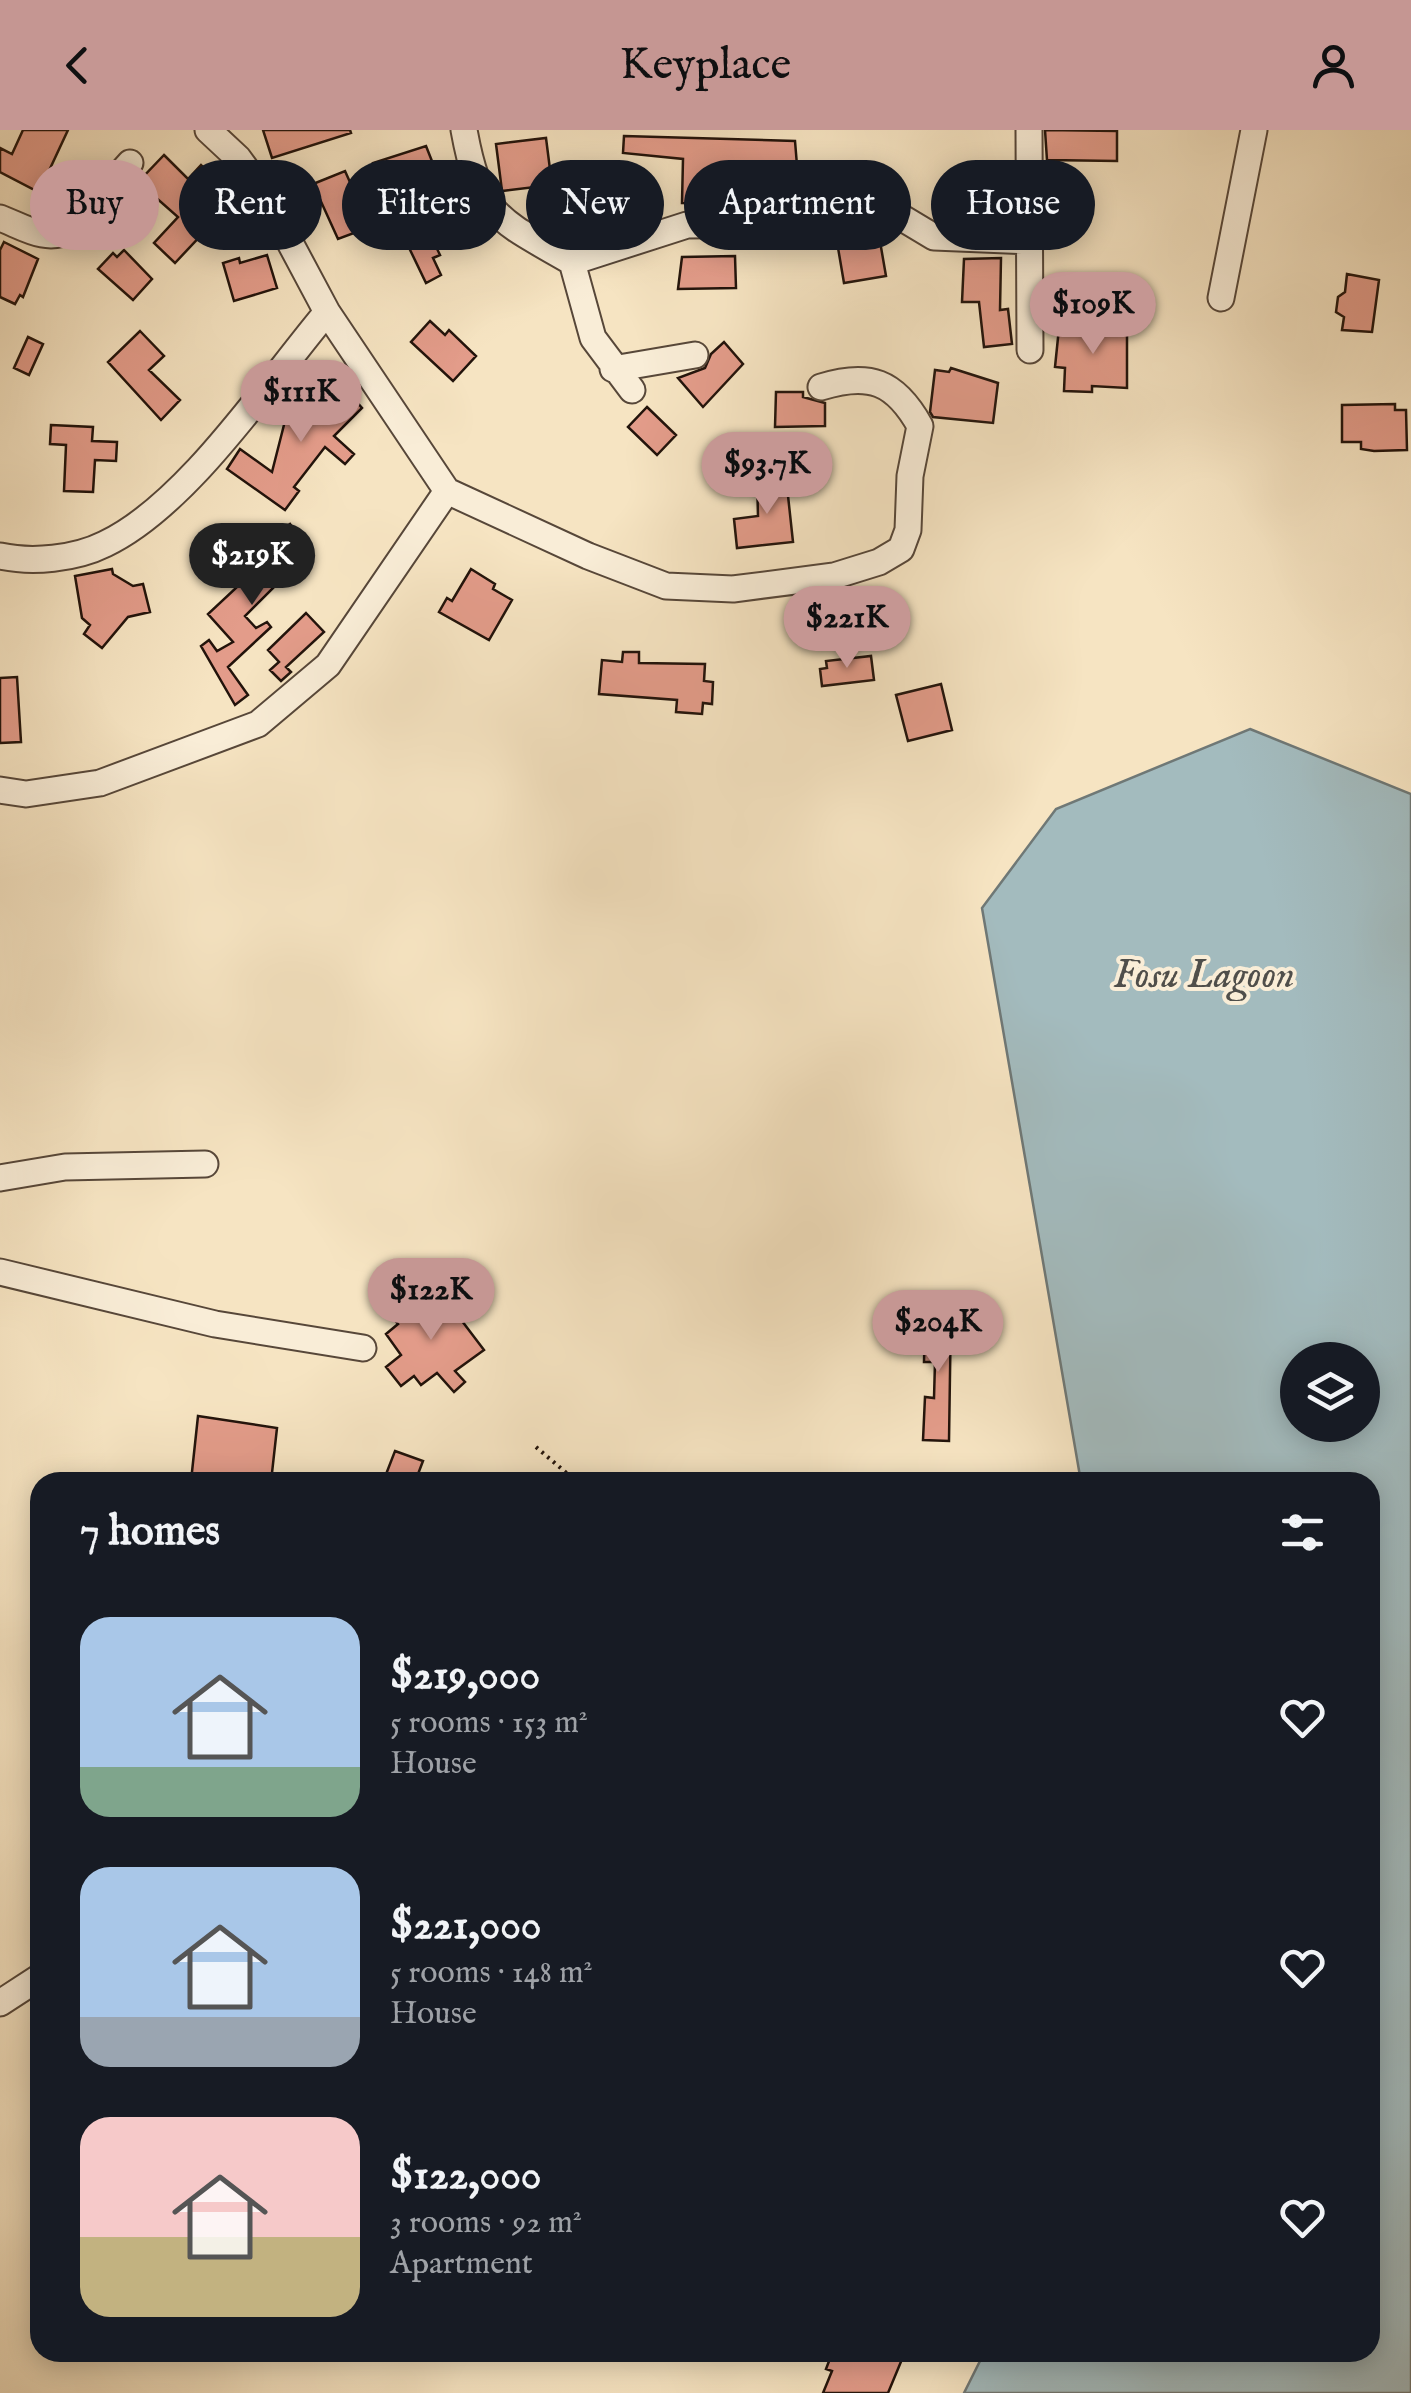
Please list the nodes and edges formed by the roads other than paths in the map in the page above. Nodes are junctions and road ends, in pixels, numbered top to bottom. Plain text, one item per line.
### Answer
1 (208, 130) edge
2 (464, 130) edge
3 (1029, 130) edge
4 (1254, 130) edge
5 (1029, 160) edge
6 (0, 218) edge
7 (30, 230) edge
8 (931, 235) edge
9 (1028, 250) edge
10 (572, 262) junction
11 (1221, 298) dead end
12 (327, 312) junction
13 (1030, 350) dead end
14 (696, 355) dead end
15 (613, 370) junction
16 (821, 387) dead end
17 (632, 390) dead end
18 (447, 491) junction
19 (0, 556) edge
20 (0, 790) edge
21 (205, 1164) dead end
22 (0, 1178) edge
23 (0, 1272) edge
24 (362, 1348) dead end
25 (30, 1984) edge
26 (0, 2003) edge

1 - 12 street
2 - 10 street
3 - 5 street
4 - 11 street
6 - 7 street
8 - 10 street
9 - 13 street
10 - 15 street
12 - 18 street
12 - 19 street
14 - 15 street
15 - 17 street
16 - 18 street
18 - 20 street
21 - 22 street
23 - 24 street
25 - 26 street

